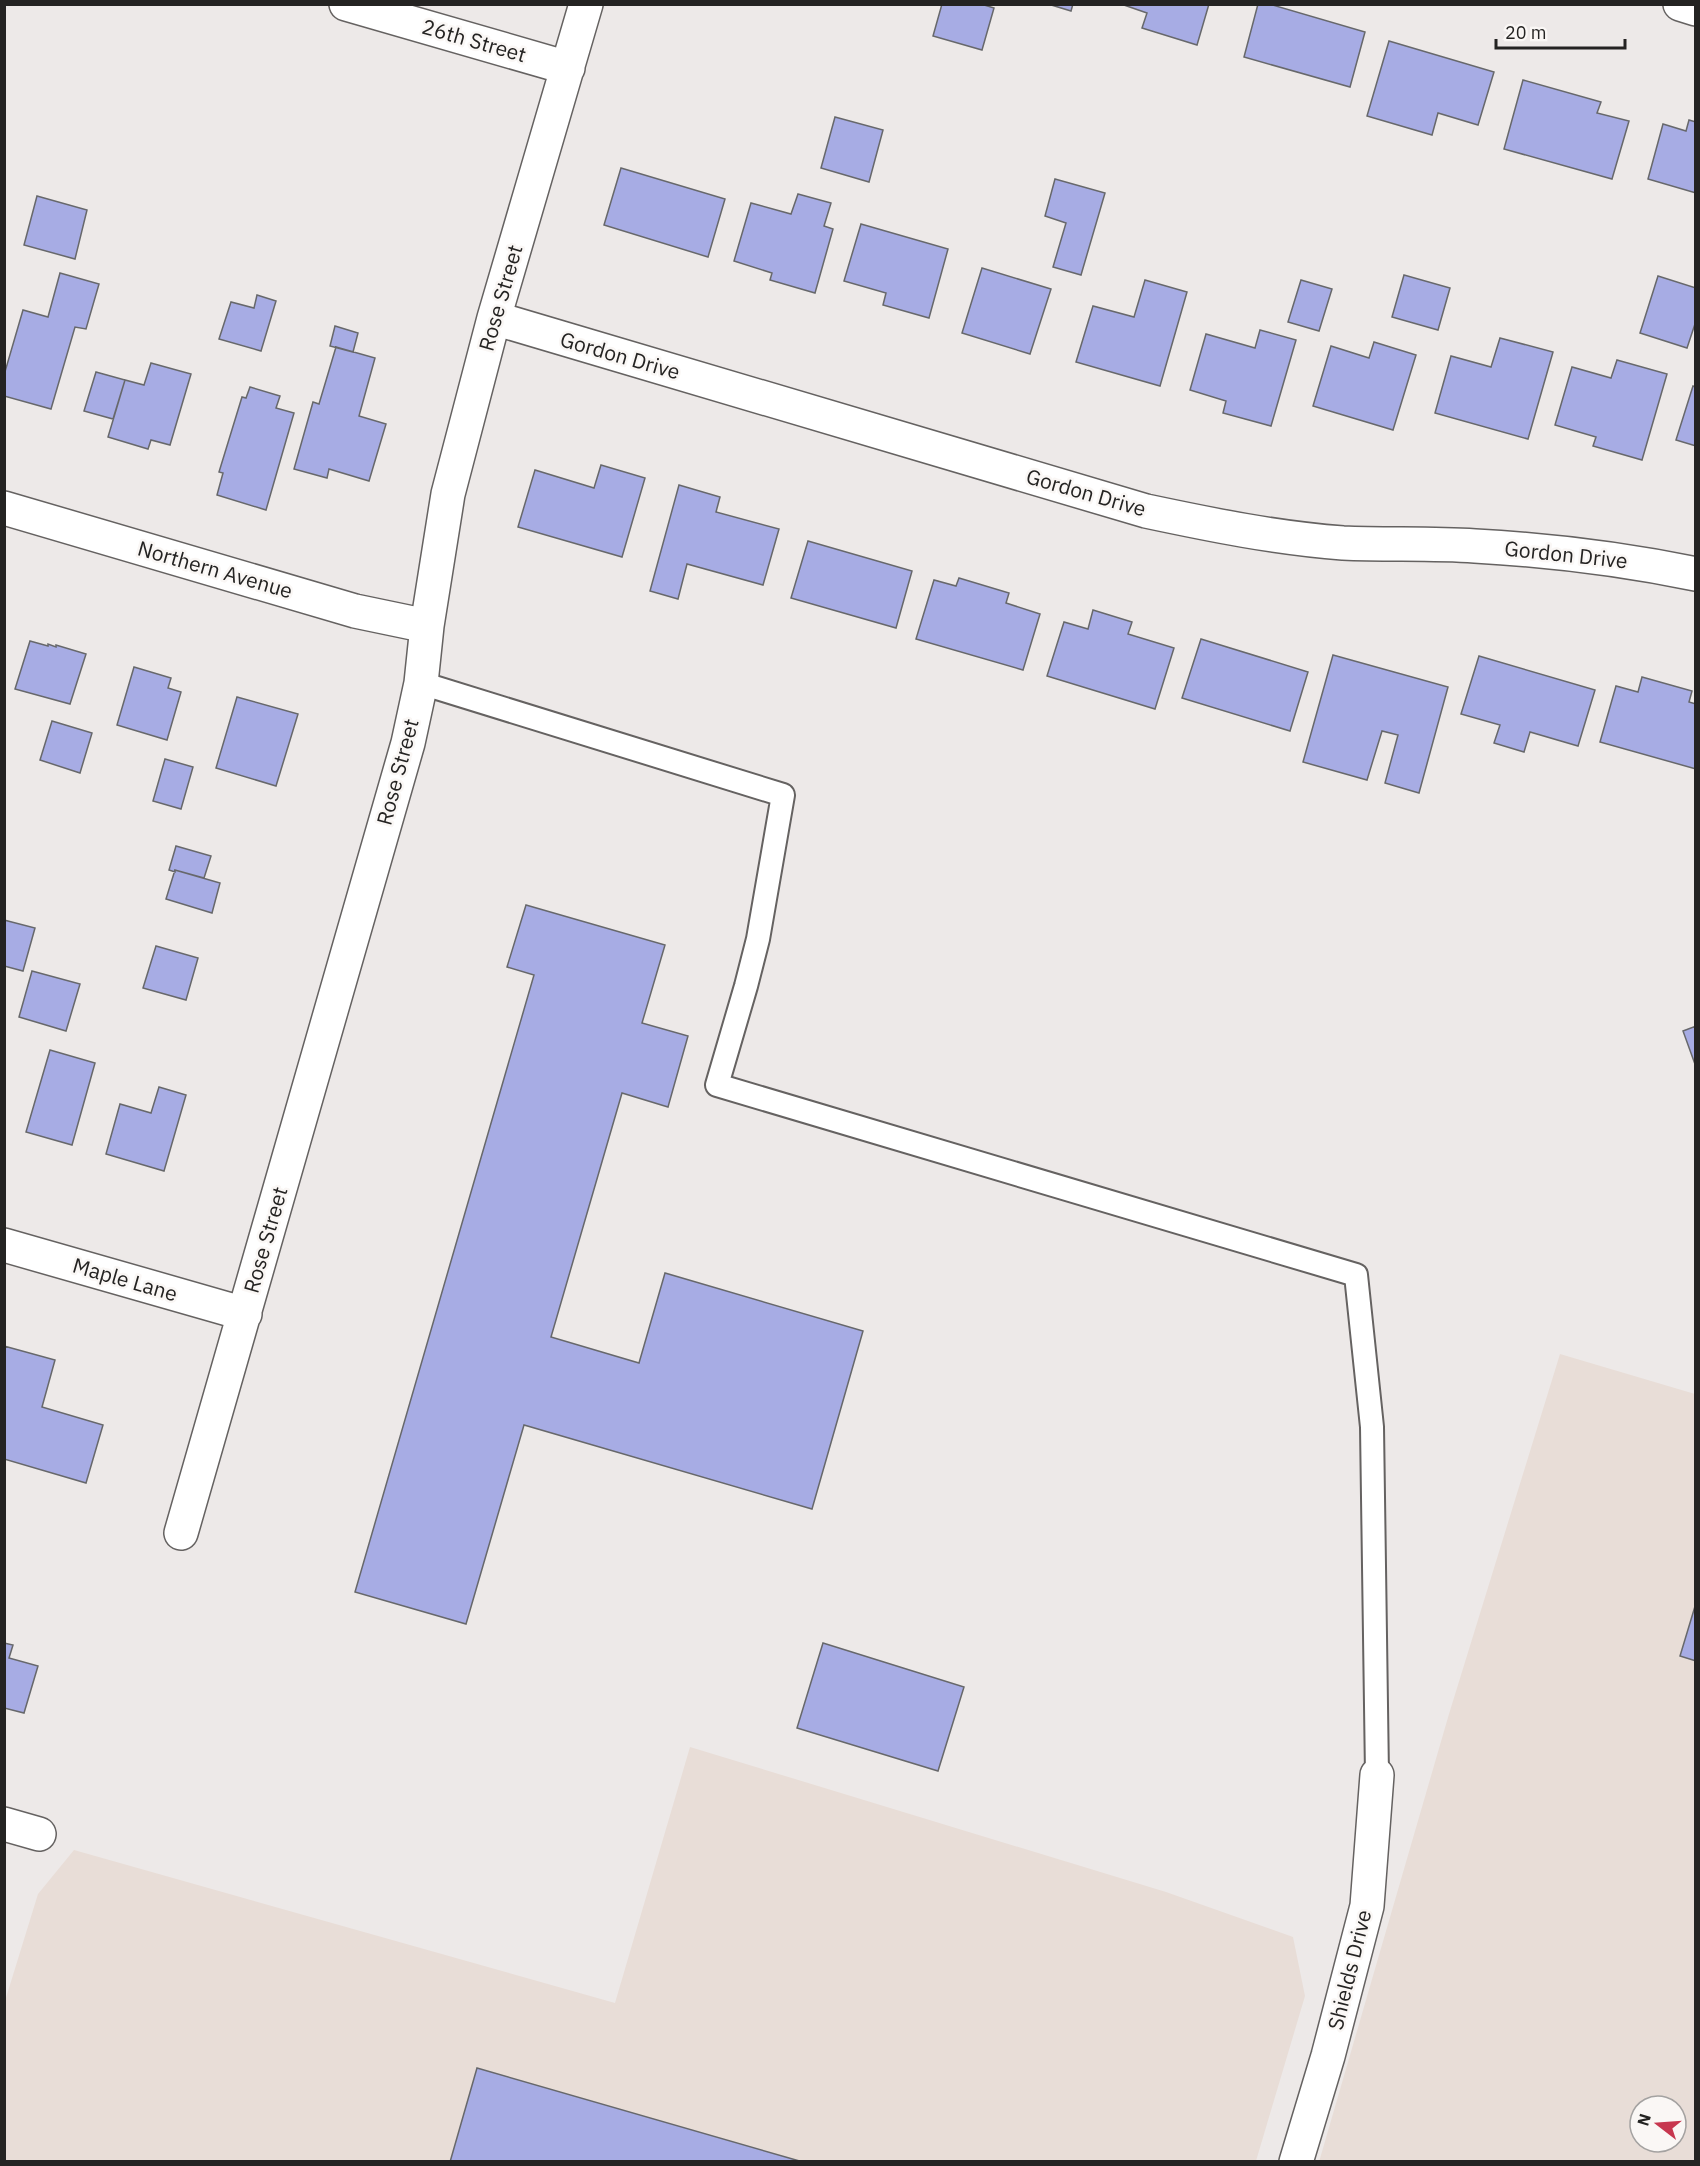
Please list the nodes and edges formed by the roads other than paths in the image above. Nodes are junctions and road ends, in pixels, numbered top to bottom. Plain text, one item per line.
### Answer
1 (346, 4) edge
2 (586, 4) edge
3 (1680, 4) edge
4 (1695, 9) edge
5 (568, 68) junction
6 (495, 318) junction
7 (4, 508) edge
8 (1695, 574) edge
9 (427, 626) junction
10 (421, 683) junction
11 (4, 1245) edge
12 (245, 1314) junction
13 (181, 1533) dead end
14 (1377, 1775) joint
15 (4, 1824) edge
16 (39, 1834) dead end
17 (1296, 2162) edge

1 - 5 street, 26th Street
2 - 5 street, Rose Street
3 - 4 street
5 - 6 street, Rose Street
6 - 8 street, Gordon Drive
6 - 9 street, Rose Street
7 - 9 street, Northern Avenue
9 - 10 street, Rose Street
10 - 12 street, Rose Street
10 - 14 lane
11 - 12 street, Maple Lane
12 - 13 street, Rose Street
14 - 17 street, Shields Drive
15 - 16 street

